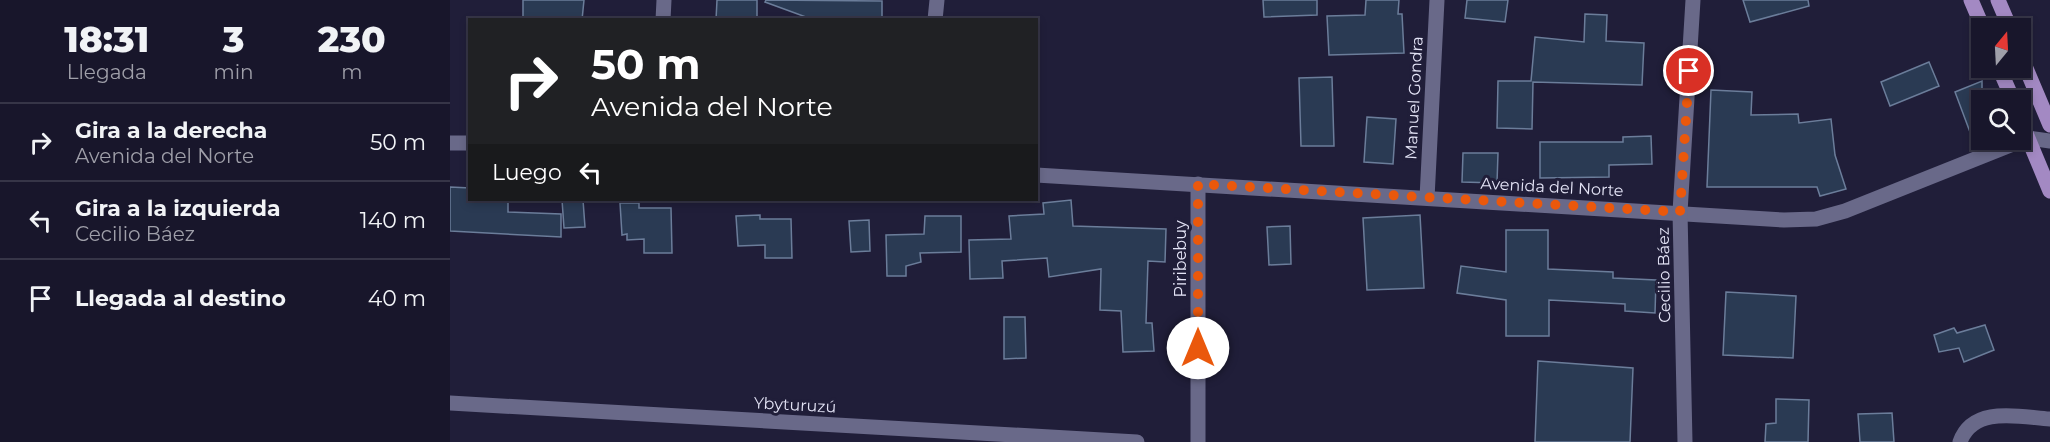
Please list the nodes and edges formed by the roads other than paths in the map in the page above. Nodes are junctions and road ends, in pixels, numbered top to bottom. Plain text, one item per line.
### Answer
1 (664, 0) edge
2 (937, 0) edge
3 (1437, 0) edge
4 (1693, 0) edge
5 (1971, 0) edge
6 (1998, 0) edge
7 (663, 18) edge
8 (935, 18) edge
9 (1979, 18) edge
10 (2006, 18) edge
11 (2030, 78) edge
12 (2050, 125) edge
13 (2031, 138) edge
14 (2050, 141) edge
15 (450, 142) edge
16 (468, 144) edge
17 (2031, 145) edge
18 (1998, 150) edge
19 (1038, 175) edge
20 (1198, 184) junction
21 (2050, 191) edge
22 (1427, 198) junction
23 (1680, 212) junction
24 (450, 404) edge
25 (2050, 419) edge
26 (1137, 442) edge
27 (1198, 442) edge
28 (1685, 442) edge
29 (1960, 442) edge

1 - 7 street
2 - 8 street
3 - 22 street, Manuel Gondra
4 - 23 street, Cecilio Báez
5 - 9 main road
6 - 10 main road
11 - 12 main road
13 - 14 street, Avenida del Norte
15 - 16 street
17 - 21 main road
18 - 23 street, Avenida del Norte
19 - 20 street, Avenida del Norte
20 - 22 street, Avenida del Norte
20 - 27 street, Piribebuy
22 - 23 street, Avenida del Norte
23 - 28 street, Cecilio Báez
24 - 26 street, Ybyturuzú
25 - 29 street

